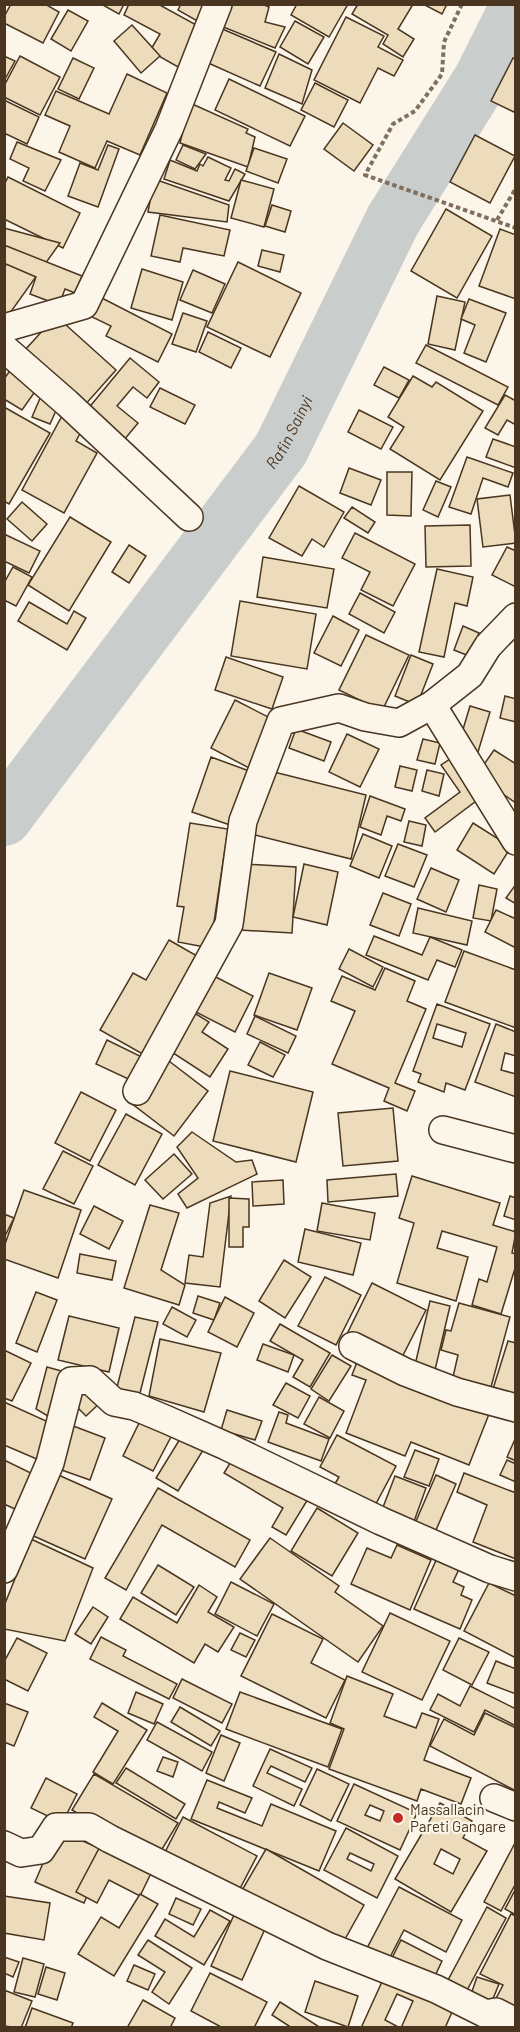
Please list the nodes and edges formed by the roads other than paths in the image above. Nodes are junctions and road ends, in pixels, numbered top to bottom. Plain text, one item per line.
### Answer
1 (218, 4) edge
2 (4, 328) edge
3 (4, 348) edge
4 (189, 517) dead end
5 (516, 617) edge
6 (432, 705) junction
7 (516, 841) edge
8 (137, 1091) dead end
9 (443, 1130) dead end
10 (516, 1149) edge
11 (353, 1346) dead end
12 (516, 1408) edge
13 (4, 1569) edge
14 (516, 1577) edge
15 (4, 1845) edge
16 (516, 2022) edge

1 - 2 street
3 - 4 street
5 - 6 street
6 - 7 street
6 - 8 street
9 - 10 street
11 - 12 street
13 - 14 street
15 - 16 street

